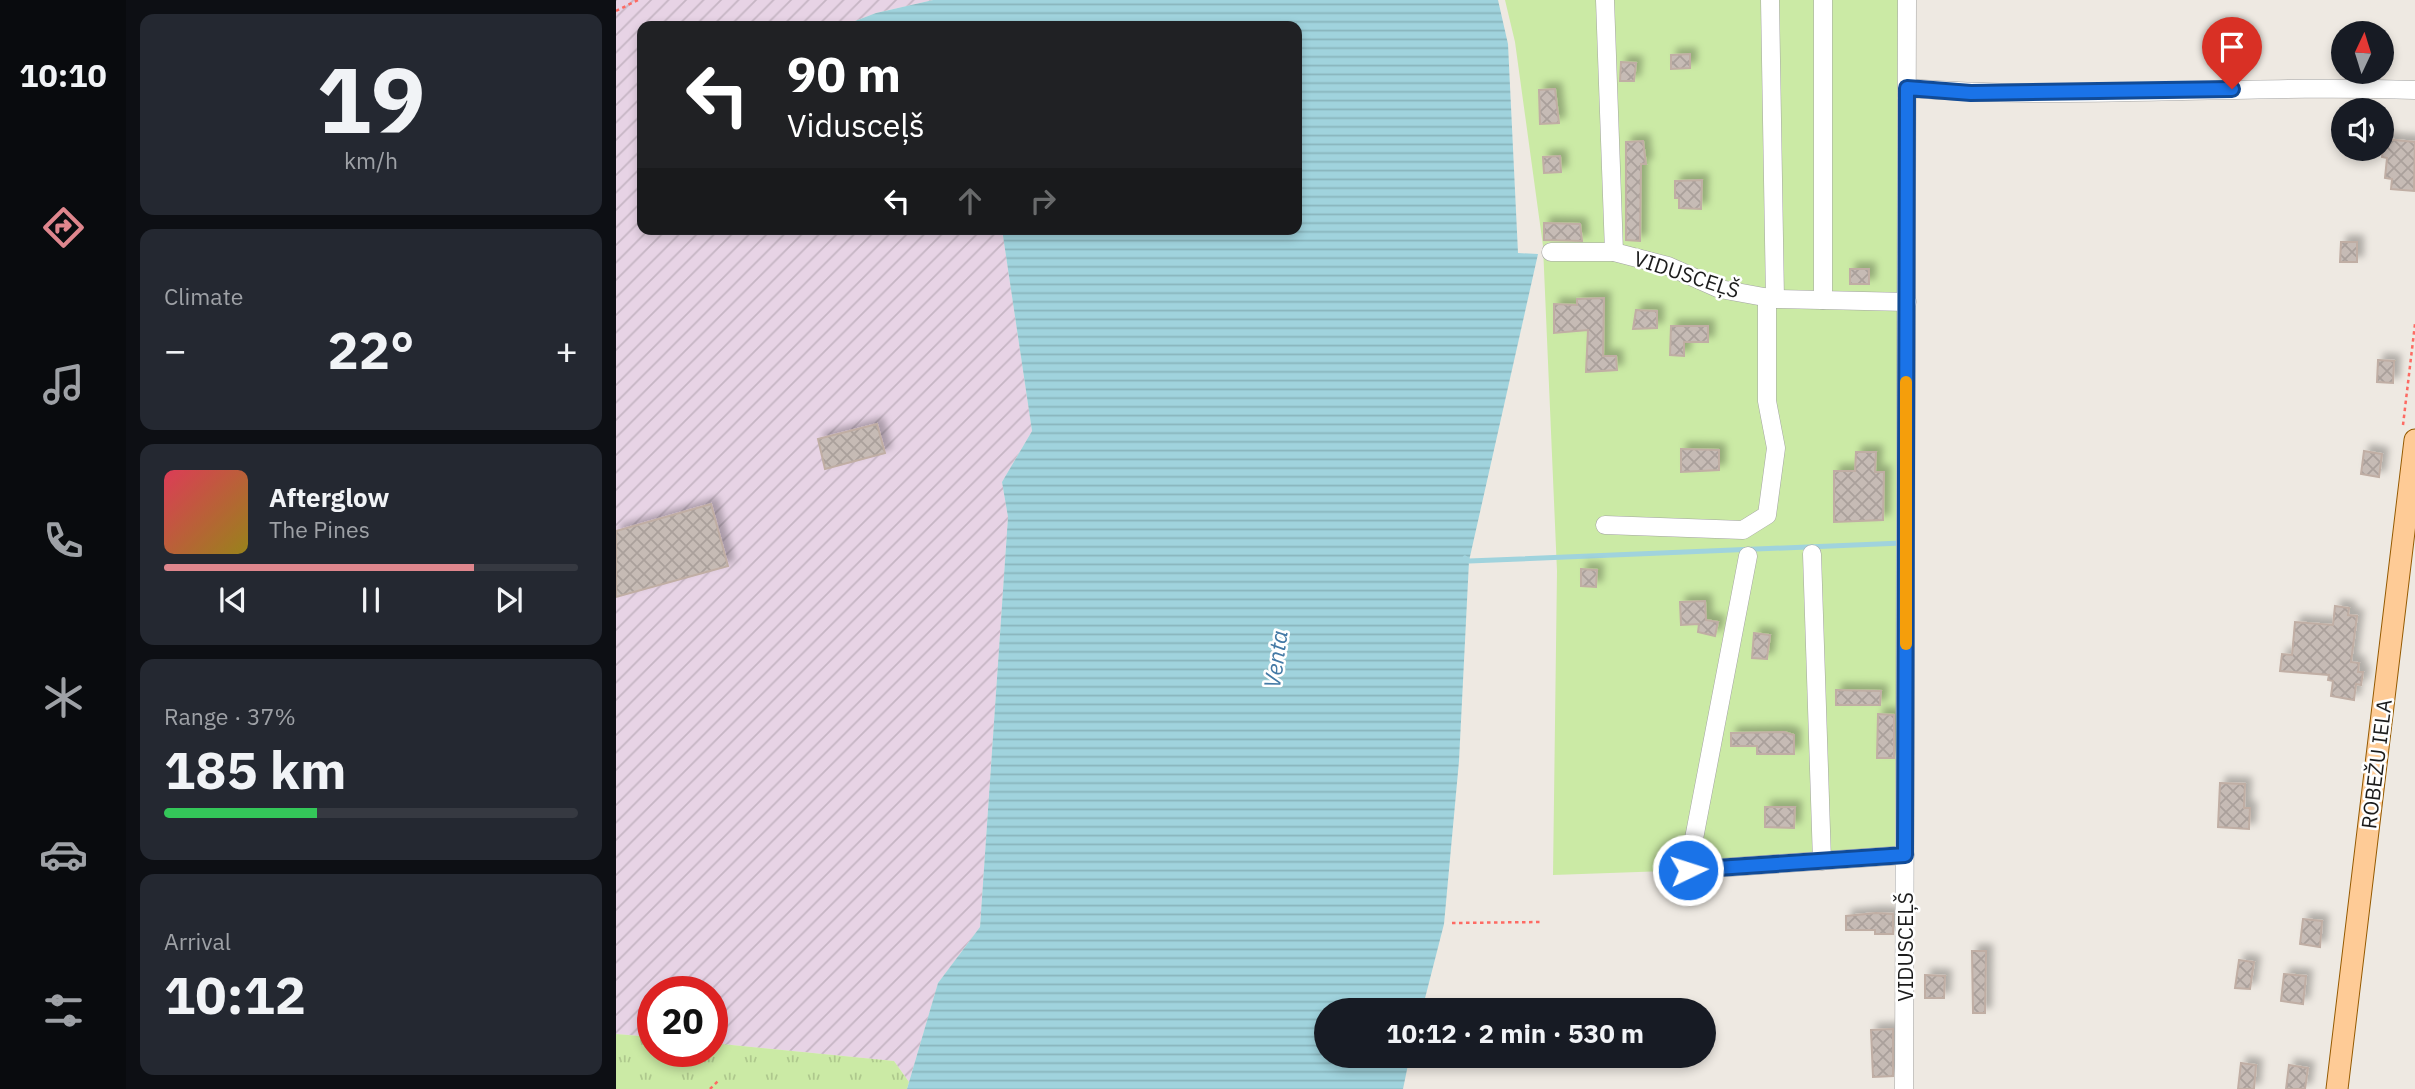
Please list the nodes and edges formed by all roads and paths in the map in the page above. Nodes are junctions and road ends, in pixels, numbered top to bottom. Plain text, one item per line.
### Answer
1 (638, 0) edge
2 (1605, 0) edge
3 (1770, 0) edge
4 (1823, 0) edge
5 (1907, 0) edge
6 (616, 11) edge
7 (1907, 88) junction
8 (2415, 90) edge
9 (1614, 251) junction
10 (1551, 252) dead end
11 (1771, 298) junction
12 (1823, 300) junction
13 (1906, 302) junction
14 (2415, 440) edge
15 (1605, 525) dead end
16 (2409, 536) edge
17 (1812, 554) dead end
18 (1748, 556) dead end
19 (1905, 855) junction
20 (1822, 861) junction
21 (1539, 922) dead end
22 (1452, 923) dead end
23 (719, 1080) dead end
24 (710, 1089) edge
25 (1904, 1089) edge
26 (2337, 1089) edge

1 - 6 path
2 - 9 street
3 - 11 street
4 - 12 street
5 - 7 street, VIDUSCEĻŠ
7 - 8 street
7 - 13 street, VIDUSCEĻŠ
9 - 10 street, VIDUSCEĻŠ
9 - 11 street, VIDUSCEĻŠ
11 - 12 street, VIDUSCEĻŠ
11 - 15 street
12 - 13 street, VIDUSCEĻŠ
13 - 19 street, VIDUSCEĻŠ
14 - 16 main road, ROBEŽU IELA
16 - 26 main road, ROBEŽU IELA
17 - 20 street
18 - 20 street
19 - 20 street
19 - 25 street, VIDUSCEĻŠ
21 - 22 path
23 - 24 path

